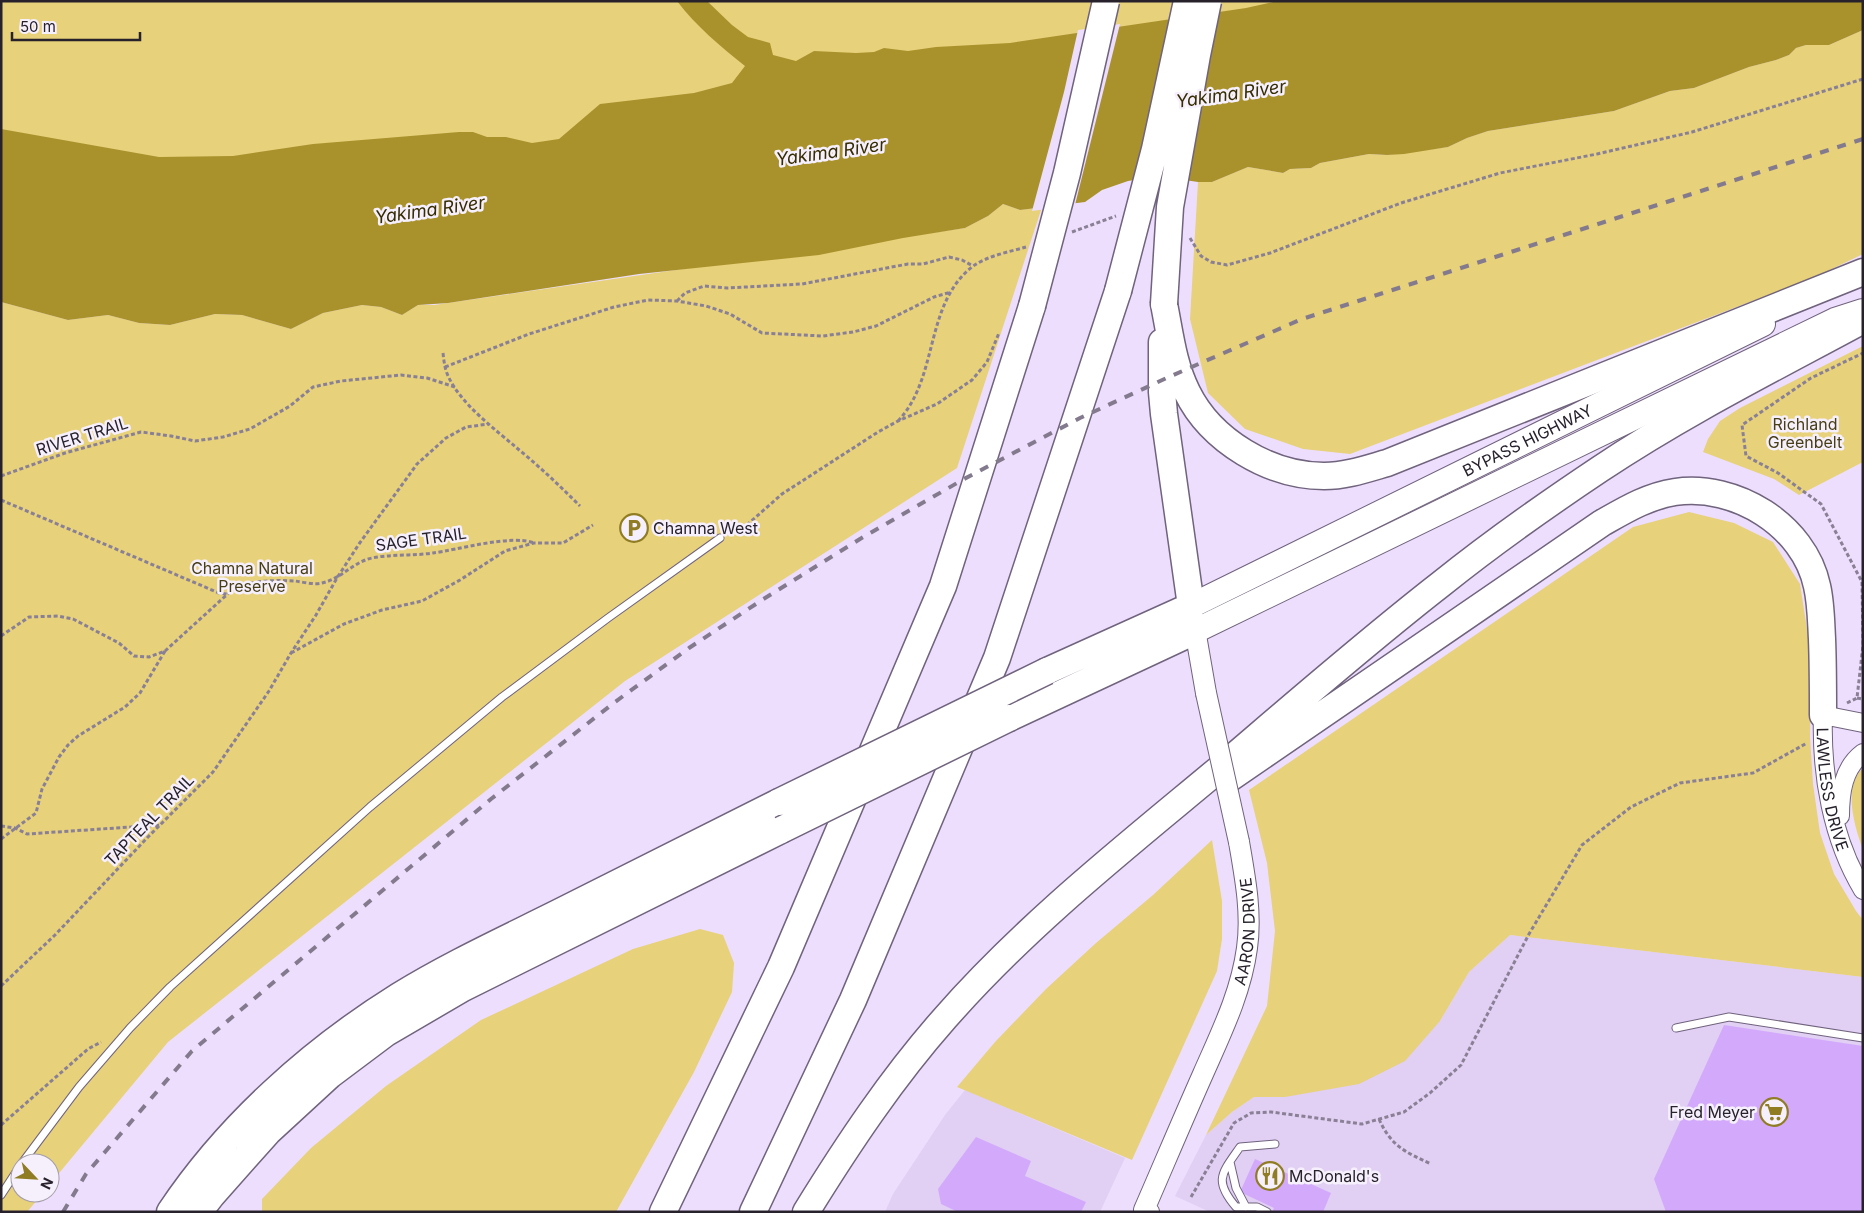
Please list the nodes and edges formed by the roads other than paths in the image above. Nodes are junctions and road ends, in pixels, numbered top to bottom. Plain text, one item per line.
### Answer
1 (1106, 1) edge
2 (1187, 1) edge
3 (1208, 1) edge
4 (1863, 273) edge
5 (1164, 304) junction
6 (1863, 310) edge
7 (1863, 320) edge
8 (720, 538) road end
9 (1193, 619) junction
10 (1839, 724) edge
11 (1863, 753) edge
12 (1840, 839) junction
13 (1122, 850) junction
14 (1863, 890) edge
15 (1676, 1028) dead end
16 (1863, 1038) edge
17 (1276, 1144) dead end
18 (29, 1153) edge
19 (1230, 1162) junction
20 (684, 1168) junction
21 (10, 1181) edge
22 (1, 1195) edge
23 (1246, 1207) junction
24 (1145, 1211) edge
25 (170, 1212) edge
26 (199, 1212) edge
27 (656, 1212) edge
28 (663, 1212) edge
29 (753, 1212) edge
30 (806, 1212) edge
31 (1267, 1212) edge

1 - 20 highway, bridge
2 - 29 highway, bridge
3 - 5 highway, bridge
4 - 5 highway
4 - 9 highway, BYPASS HIGHWAY
5 - 9 highway
6 - 9 highway, BYPASS HIGHWAY
7 - 13 highway
8 - 18 lane
9 - 24 main road, AARON DRIVE, bridge
9 - 25 highway, bridge
9 - 26 highway, bridge
10 - 12 street, LAWLESS DRIVE
10 - 13 highway
11 - 12 street
12 - 14 street, LAWLESS DRIVE
13 - 30 highway
15 - 16 lane
17 - 19 lane
19 - 23 lane
19 - 23 lane
20 - 27 highway
20 - 28 highway
21 - 22 lane
23 - 31 lane

